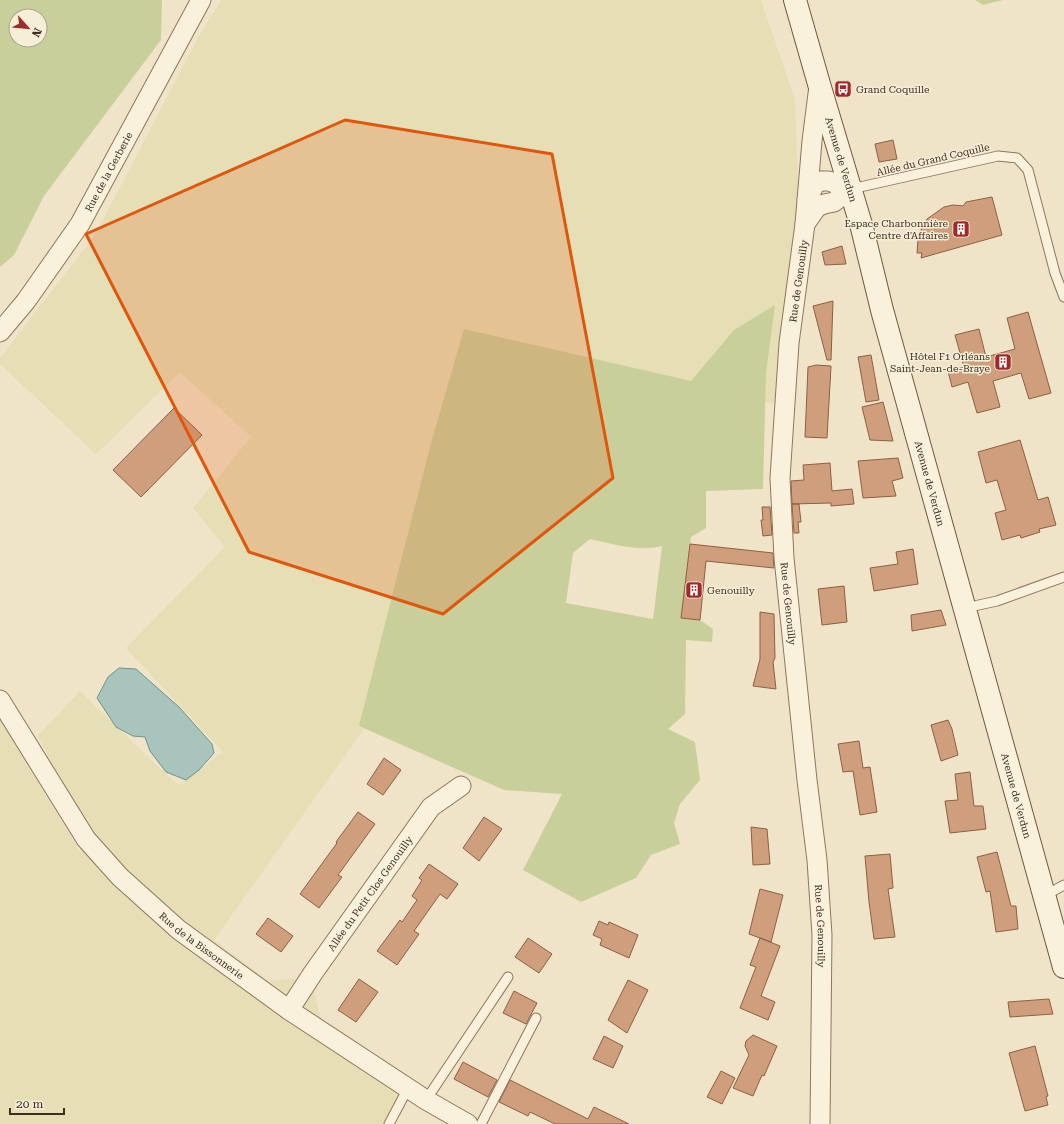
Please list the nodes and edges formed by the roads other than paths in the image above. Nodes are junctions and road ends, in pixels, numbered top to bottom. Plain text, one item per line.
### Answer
1 (201, 0) edge
2 (795, 0) edge
3 (819, 84) junction
4 (851, 189) junction
5 (807, 201) junction
6 (805, 224) junction
7 (1064, 297) edge
8 (0, 332) edge
9 (1064, 577) edge
10 (965, 608) junction
11 (0, 700) edge
12 (461, 786) dead end
13 (1064, 886) edge
14 (1044, 896) junction
15 (1064, 967) edge
16 (508, 977) dead end
17 (289, 1010) junction
18 (536, 1018) dead end
19 (408, 1088) junction
20 (426, 1100) junction
21 (389, 1124) edge
22 (468, 1124) edge
23 (481, 1124) edge
24 (820, 1124) edge

1 - 8 street, Rue de la Gerberie
2 - 3 main road, Avenue de Verdun
3 - 4 main road, Avenue de Verdun
3 - 5 street, Rue de Genouilly
4 - 5 street
4 - 6 street
4 - 7 lane, Allée du Grand Coquille
4 - 10 main road, Avenue de Verdun
5 - 6 street, Rue de Genouilly
6 - 24 street, Rue de Genouilly
9 - 10 lane
10 - 14 main road, Avenue de Verdun
11 - 17 street, Rue de la Bissonnerie
12 - 17 street, Allée du Petit Clos Genouilly
13 - 14 lane
14 - 15 main road, Avenue de Verdun
16 - 20 lane
17 - 19 street, Rue de la Bissonnerie
18 - 23 lane
19 - 20 street, Rue de la Bissonnerie
19 - 21 lane
20 - 22 street, Rue de la Bissonnerie

